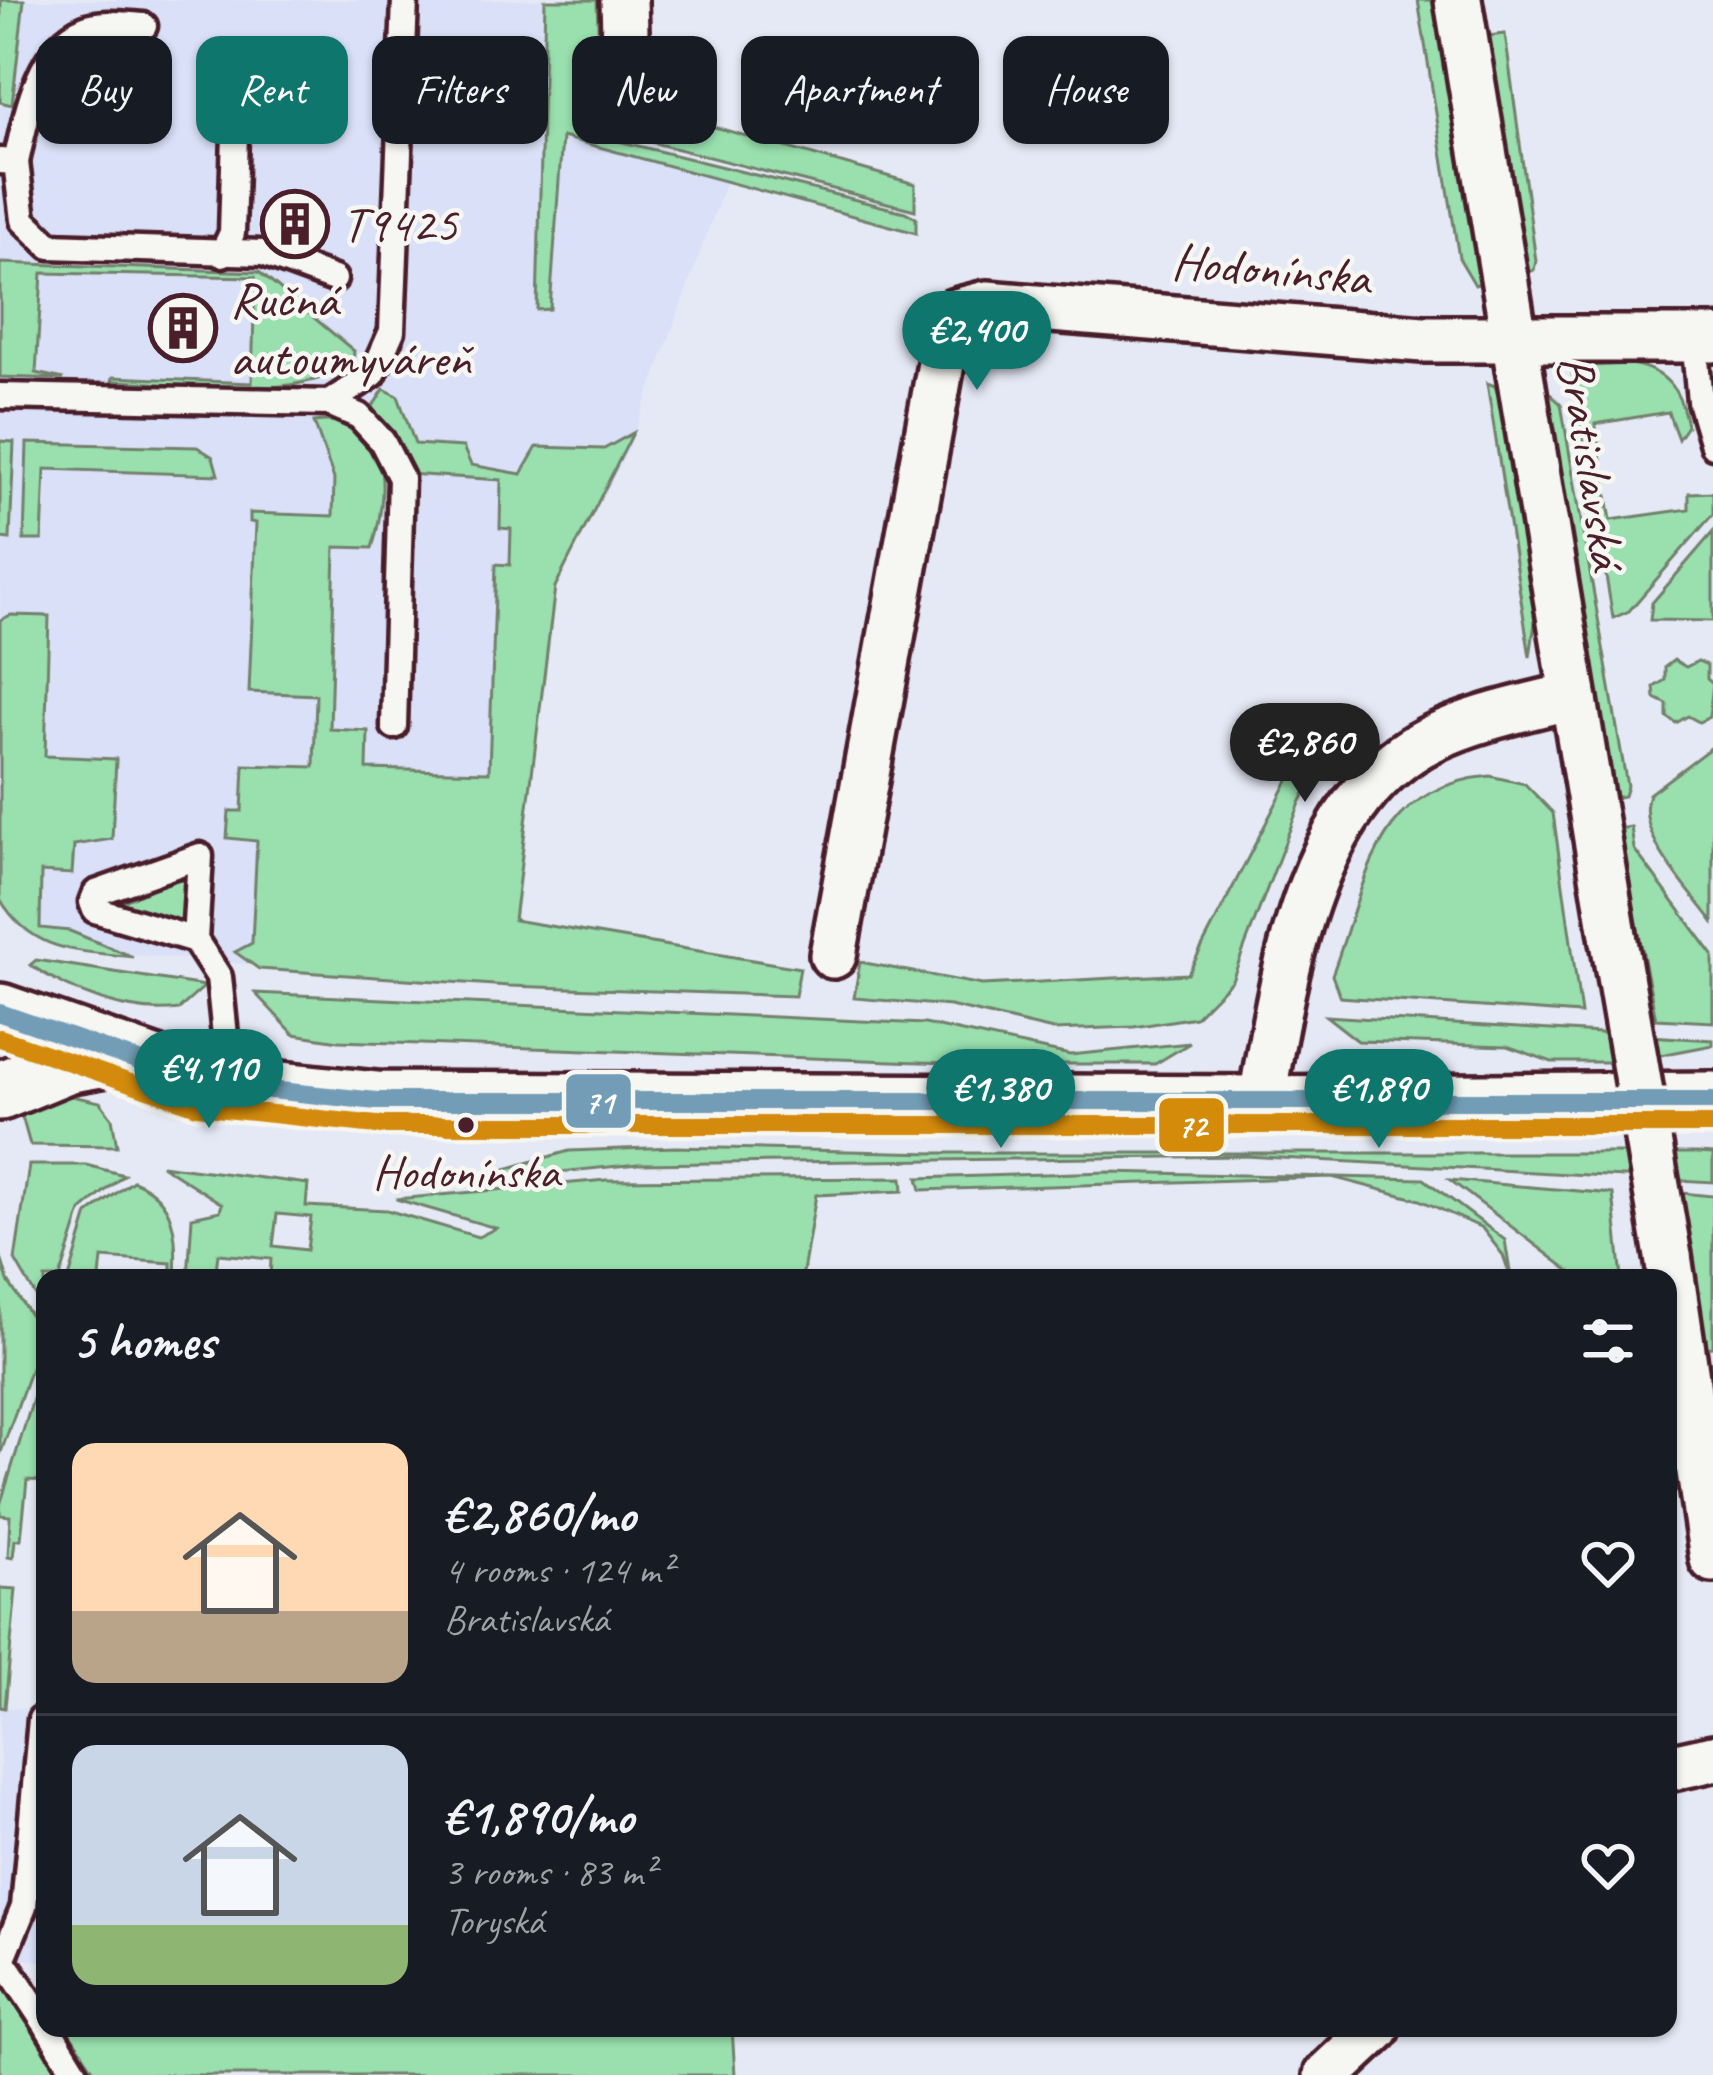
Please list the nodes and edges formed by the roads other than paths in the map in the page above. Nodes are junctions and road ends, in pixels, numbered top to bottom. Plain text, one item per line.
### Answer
1 (405, 0) edge
2 (624, 0) edge
3 (1459, 0) edge
4 (144, 26) dead end
5 (625, 36) edge
6 (235, 144) edge
7 (8, 162) edge
8 (221, 254) junction
9 (334, 279) dead end
10 (1704, 339) edge
11 (1515, 342) junction
12 (0, 396) edge
13 (329, 403) junction
14 (1713, 445) edge
15 (1571, 696) junction
16 (394, 726) dead end
17 (195, 940) junction
18 (833, 955) dead end
19 (0, 1013) edge
20 (112, 1056) junction
21 (230, 1088) junction
22 (0, 1091) edge
23 (1713, 1101) edge
24 (1261, 1106) junction
25 (1669, 1269) edge
26 (1677, 1343) edge
27 (1713, 1559) edge
28 (1713, 1758) edge
29 (1677, 1766) edge
30 (36, 1774) edge
31 (2, 1956) edge
32 (36, 2010) edge
33 (53, 2037) edge
34 (1367, 2037) edge
35 (77, 2075) edge
36 (1327, 2075) edge

1 - 13 lane
2 - 5 street
3 - 11 street, Bratislavská
4 - 7 lane
6 - 8 lane
7 - 8 lane
8 - 9 lane
10 - 11 street
10 - 14 lane
11 - 15 street, Bratislavská
11 - 18 street, Hodonínska
12 - 13 lane
13 - 16 lane
15 - 24 street
15 - 25 street, Bratislavská, bridge
17 - 17 lane
17 - 21 lane
19 - 20 street
20 - 21 street
20 - 22 street
21 - 24 street
23 - 24 street
26 - 27 street, Bratislavská
28 - 29 street
30 - 31 lane
31 - 32 lane
33 - 35 lane
34 - 36 street

